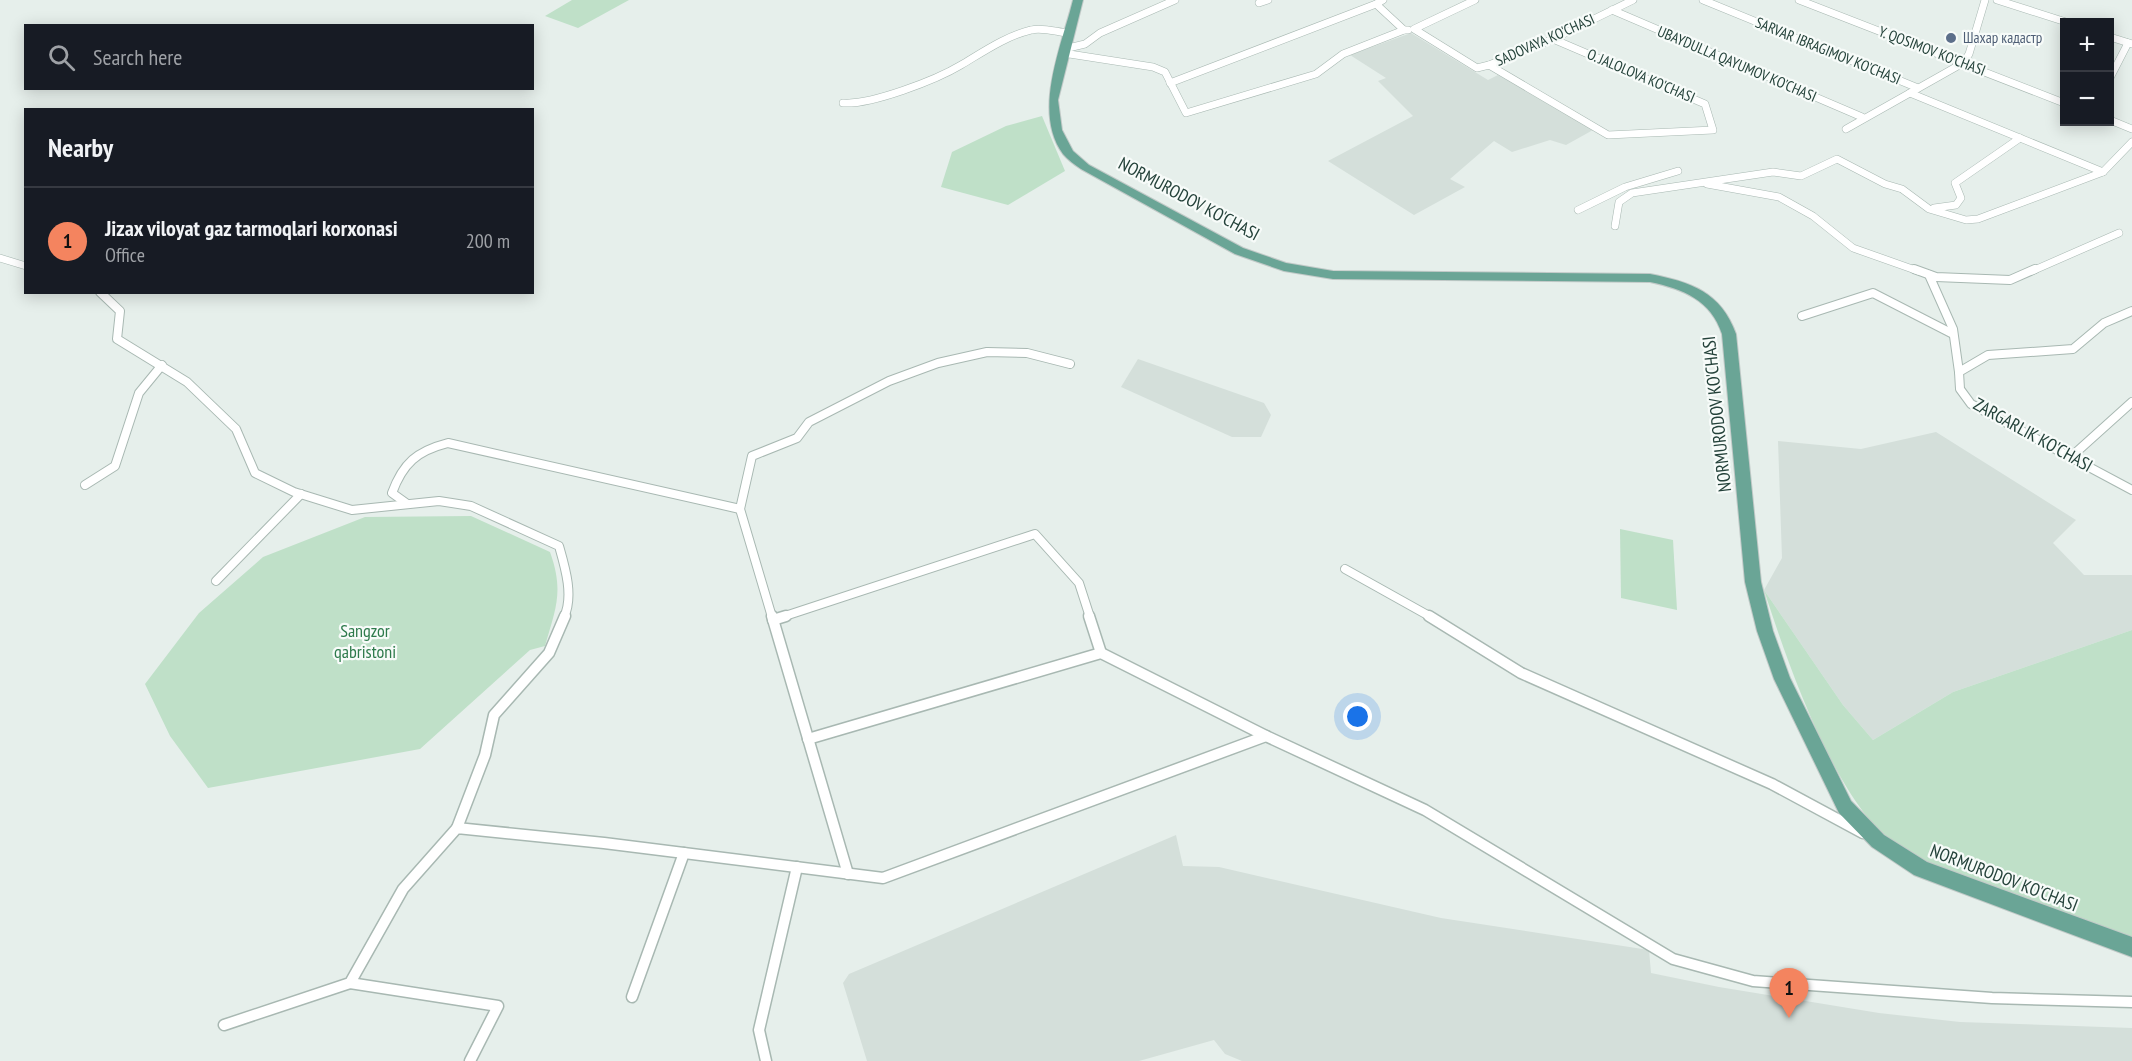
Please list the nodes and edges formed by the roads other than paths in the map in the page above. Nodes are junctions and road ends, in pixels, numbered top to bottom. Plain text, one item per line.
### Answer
1 (1078, 0) edge
2 (1175, 0) edge
3 (1268, 0) edge
4 (1383, 0) edge
5 (1460, 0) edge
6 (1475, 0) edge
7 (1633, 0) edge
8 (1703, 0) edge
9 (1799, 0) edge
10 (1985, 0) edge
11 (1997, 0) edge
12 (1259, 3) dead end
13 (1376, 4) junction
14 (1460, 9) junction
15 (1612, 10) junction
16 (2060, 20) edge
17 (1414, 29) junction
18 (1404, 30) junction
19 (1068, 33) junction
20 (2114, 38) edge
21 (1553, 39) junction
22 (2130, 43) edge
23 (1063, 51) junction
24 (1963, 63) junction
25 (1489, 65) junction
26 (2113, 72) edge
27 (1170, 83) junction
28 (1918, 88) junction
29 (1910, 93) junction
30 (2060, 101) edge
31 (843, 103) dead end
32 (1862, 117) junction
33 (2114, 122) edge
34 (1846, 129) dead end
35 (2132, 129) edge
36 (2020, 138) junction
37 (2132, 142) edge
38 (1678, 171) dead end
39 (2103, 172) junction
40 (1691, 182) junction
41 (1929, 209) junction
42 (1578, 210) dead end
43 (1615, 226) dead end
44 (2119, 233) dead end
45 (0, 258) edge
46 (24, 265) edge
47 (1929, 275) junction
48 (102, 294) edge
49 (2132, 311) edge
50 (1802, 316) dead end
51 (1953, 334) junction
52 (1070, 364) dead end
53 (162, 365) junction
54 (1959, 372) junction
55 (2132, 402) edge
56 (2072, 456) junction
57 (85, 485) dead end
58 (2132, 490) edge
59 (301, 494) junction
60 (406, 503) junction
61 (740, 509) junction
62 (1345, 569) dead end
63 (216, 581) dead end
64 (773, 620) junction
65 (1101, 653) junction
66 (1266, 736) junction
67 (808, 739) junction
68 (457, 828) junction
69 (1878, 841) junction
70 (684, 853) junction
71 (797, 867) junction
72 (848, 874) junction
73 (2132, 947) edge
74 (350, 983) junction
75 (632, 997) dead end
76 (2132, 1002) edge
77 (224, 1025) dead end
78 (470, 1061) edge
79 (766, 1061) edge

1 - 19 main road, NORMURODOV KO'CHASI
2 - 23 street
3 - 12 street
4 - 13 street
5 - 14 street
6 - 14 street
7 - 15 street, SADOVAYA KO'CHASI
8 - 28 street, SARVAR IBRAGIMOV KO'CHASI
9 - 24 street, Y. QOSIMOV KO'CHASI
10 - 24 street
11 - 16 street
13 - 18 street
13 - 27 street
14 - 17 street
15 - 21 street, SADOVAYA KO'CHASI
15 - 32 street, UBAYDULLA QAYUMOV KO'CHASI
17 - 18 street
17 - 25 street
18 - 27 street
19 - 23 main road, NORMURODOV KO'CHASI
19 - 31 street
20 - 22 street
21 - 25 street, SADOVAYA KO'CHASI
21 - 25 street, O. JALOLOVA KO'CHASI
22 - 26 street
23 - 27 street
23 - 69 main road, NORMURODOV KO'CHASI
24 - 28 street
24 - 30 street, Y. QOSIMOV KO'CHASI
28 - 29 street
29 - 32 street
29 - 36 street
32 - 34 street
33 - 35 street
36 - 39 street
36 - 41 street
37 - 39 street
38 - 42 street
39 - 41 street
40 - 41 street
40 - 43 street
40 - 47 street
44 - 47 street
45 - 46 street
47 - 51 street, ZARGARLIK KO'CHASI
48 - 53 street
49 - 54 street
50 - 51 street
51 - 54 street, ZARGARLIK KO'CHASI
52 - 61 street
53 - 57 street
53 - 59 street
54 - 56 street, ZARGARLIK KO'CHASI
55 - 56 street
56 - 58 street, ZARGARLIK KO'CHASI
59 - 60 street
59 - 63 street
60 - 61 street
60 - 68 street
61 - 64 street
62 - 69 street
64 - 65 street
64 - 67 street
65 - 66 street
65 - 67 street
66 - 72 street
66 - 76 street
67 - 72 street
68 - 70 street
68 - 74 street
69 - 73 main road, NORMURODOV KO'CHASI
70 - 71 street
70 - 75 street
71 - 72 street
71 - 79 street
74 - 77 street
74 - 78 street

